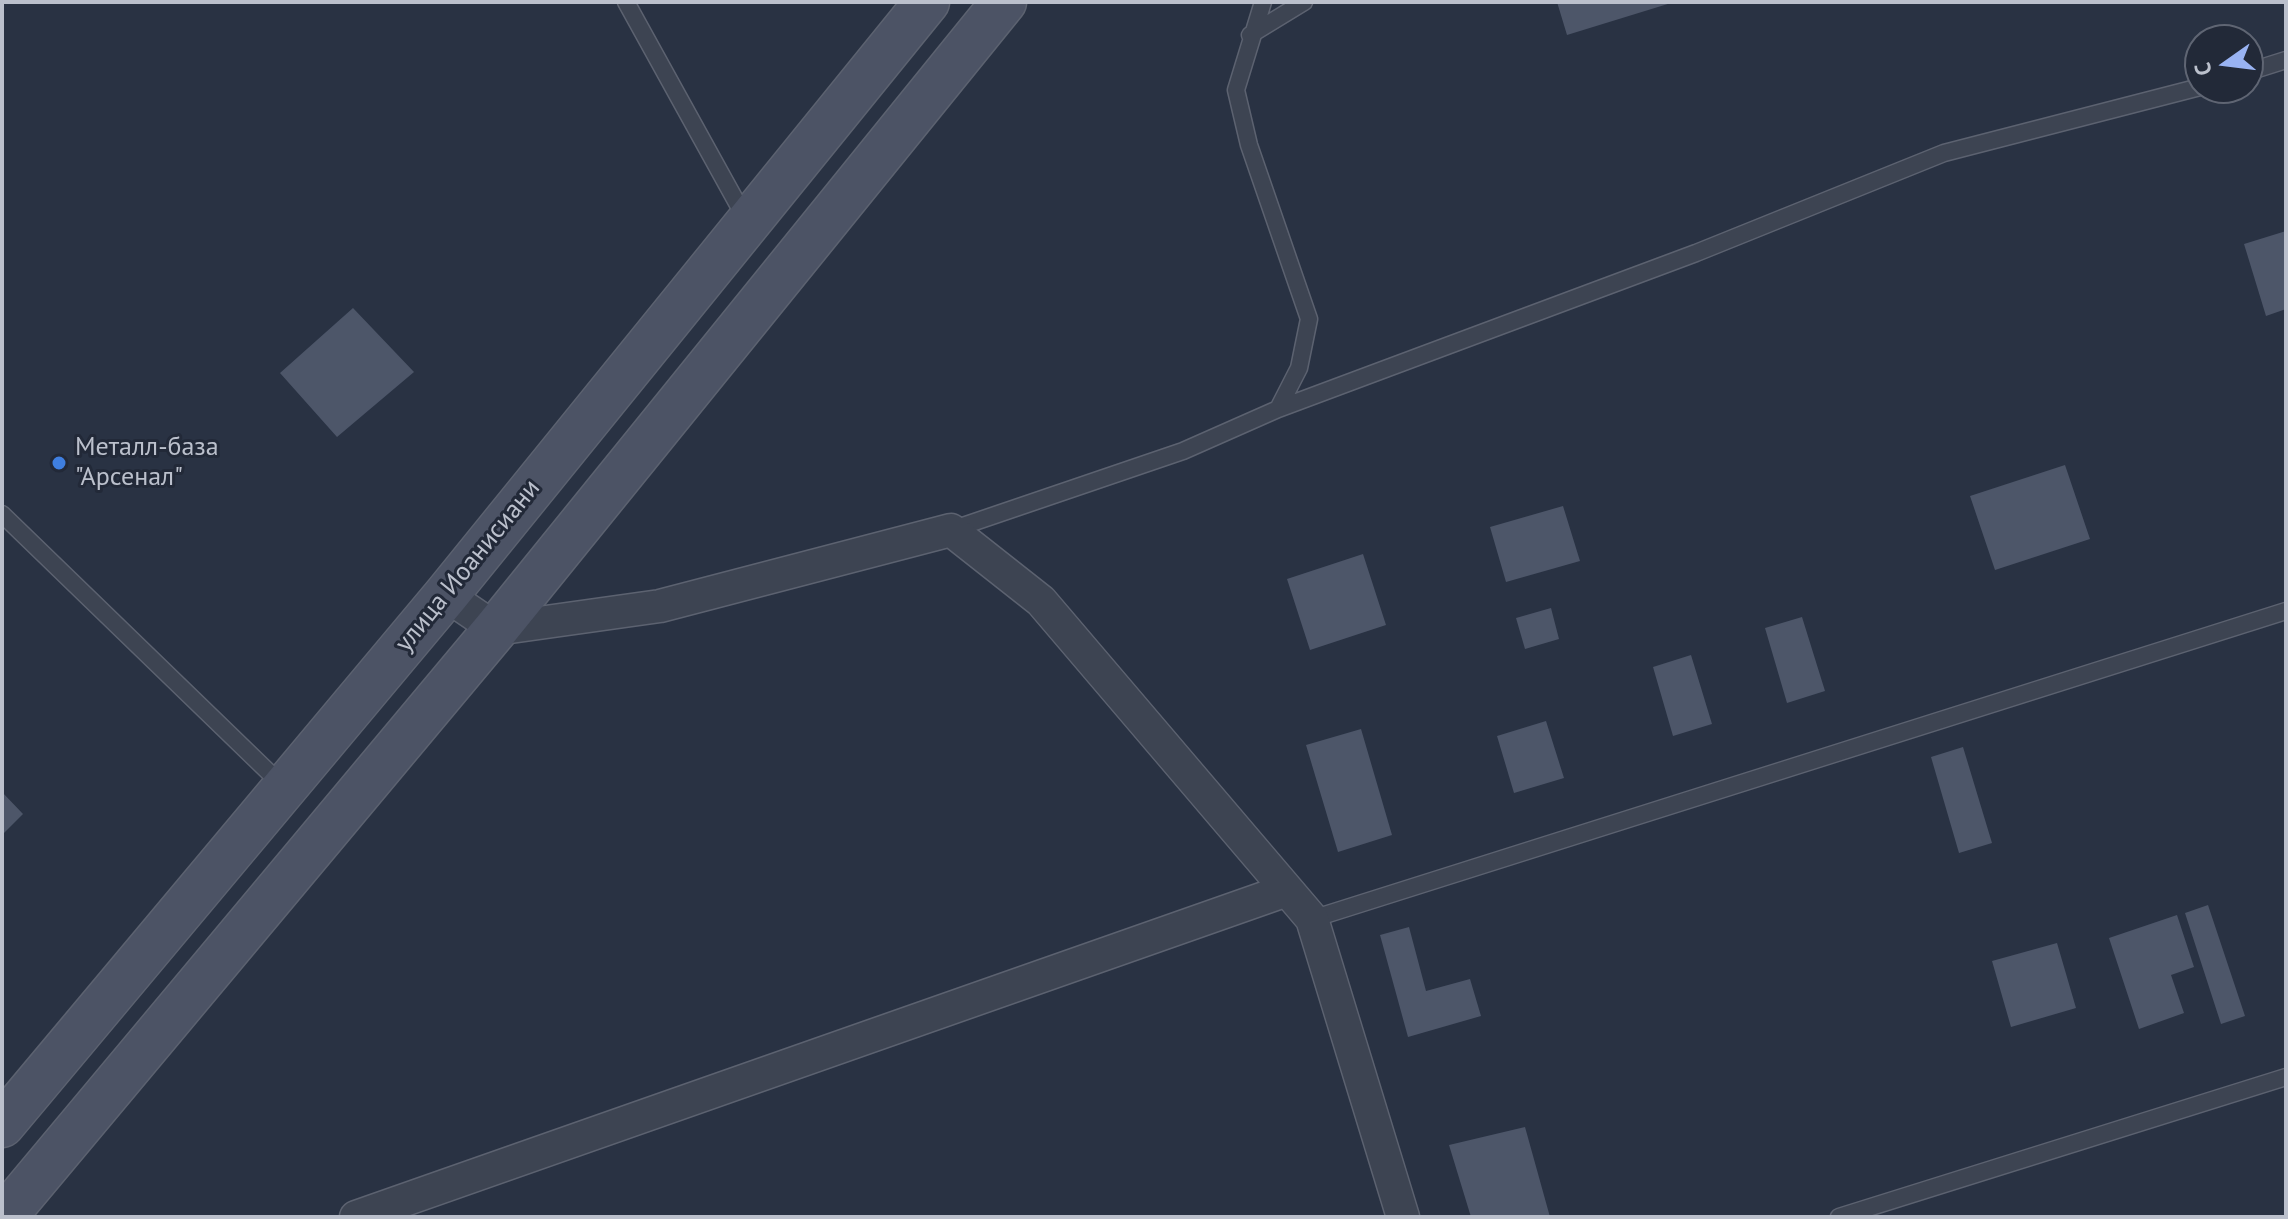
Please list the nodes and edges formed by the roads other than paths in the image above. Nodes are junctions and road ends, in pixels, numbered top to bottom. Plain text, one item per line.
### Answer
1 (626, 2) edge
2 (927, 2) edge
3 (1004, 2) edge
4 (1263, 2) edge
5 (1304, 2) edge
6 (1250, 35) junction
7 (2286, 60) edge
8 (2264, 67) edge
9 (2184, 91) edge
10 (747, 222) junction
11 (1278, 409) junction
12 (2, 514) edge
13 (951, 530) junction
14 (446, 595) junction
15 (2286, 611) edge
16 (496, 629) junction
17 (285, 788) junction
18 (1287, 890) junction
19 (1312, 919) junction
20 (2286, 1077) edge
21 (2, 1125) edge
22 (4, 1217) edge
23 (356, 1217) edge
24 (1403, 1217) edge
25 (1839, 1217) edge

1 - 10 lane
2 - 10 main road, улица Иоанисиани
3 - 16 main road
4 - 6 lane
5 - 6 lane
6 - 11 lane
7 - 8 lane
9 - 11 lane
10 - 14 main road, улица Иоанисиани
11 - 13 lane
12 - 17 lane
13 - 16 street
13 - 18 street
14 - 16 street
14 - 17 main road, улица Иоанисиани
15 - 19 lane
16 - 22 main road
17 - 21 main road, улица Иоанисиани
18 - 19 street
18 - 23 street
19 - 24 street
20 - 25 lane

